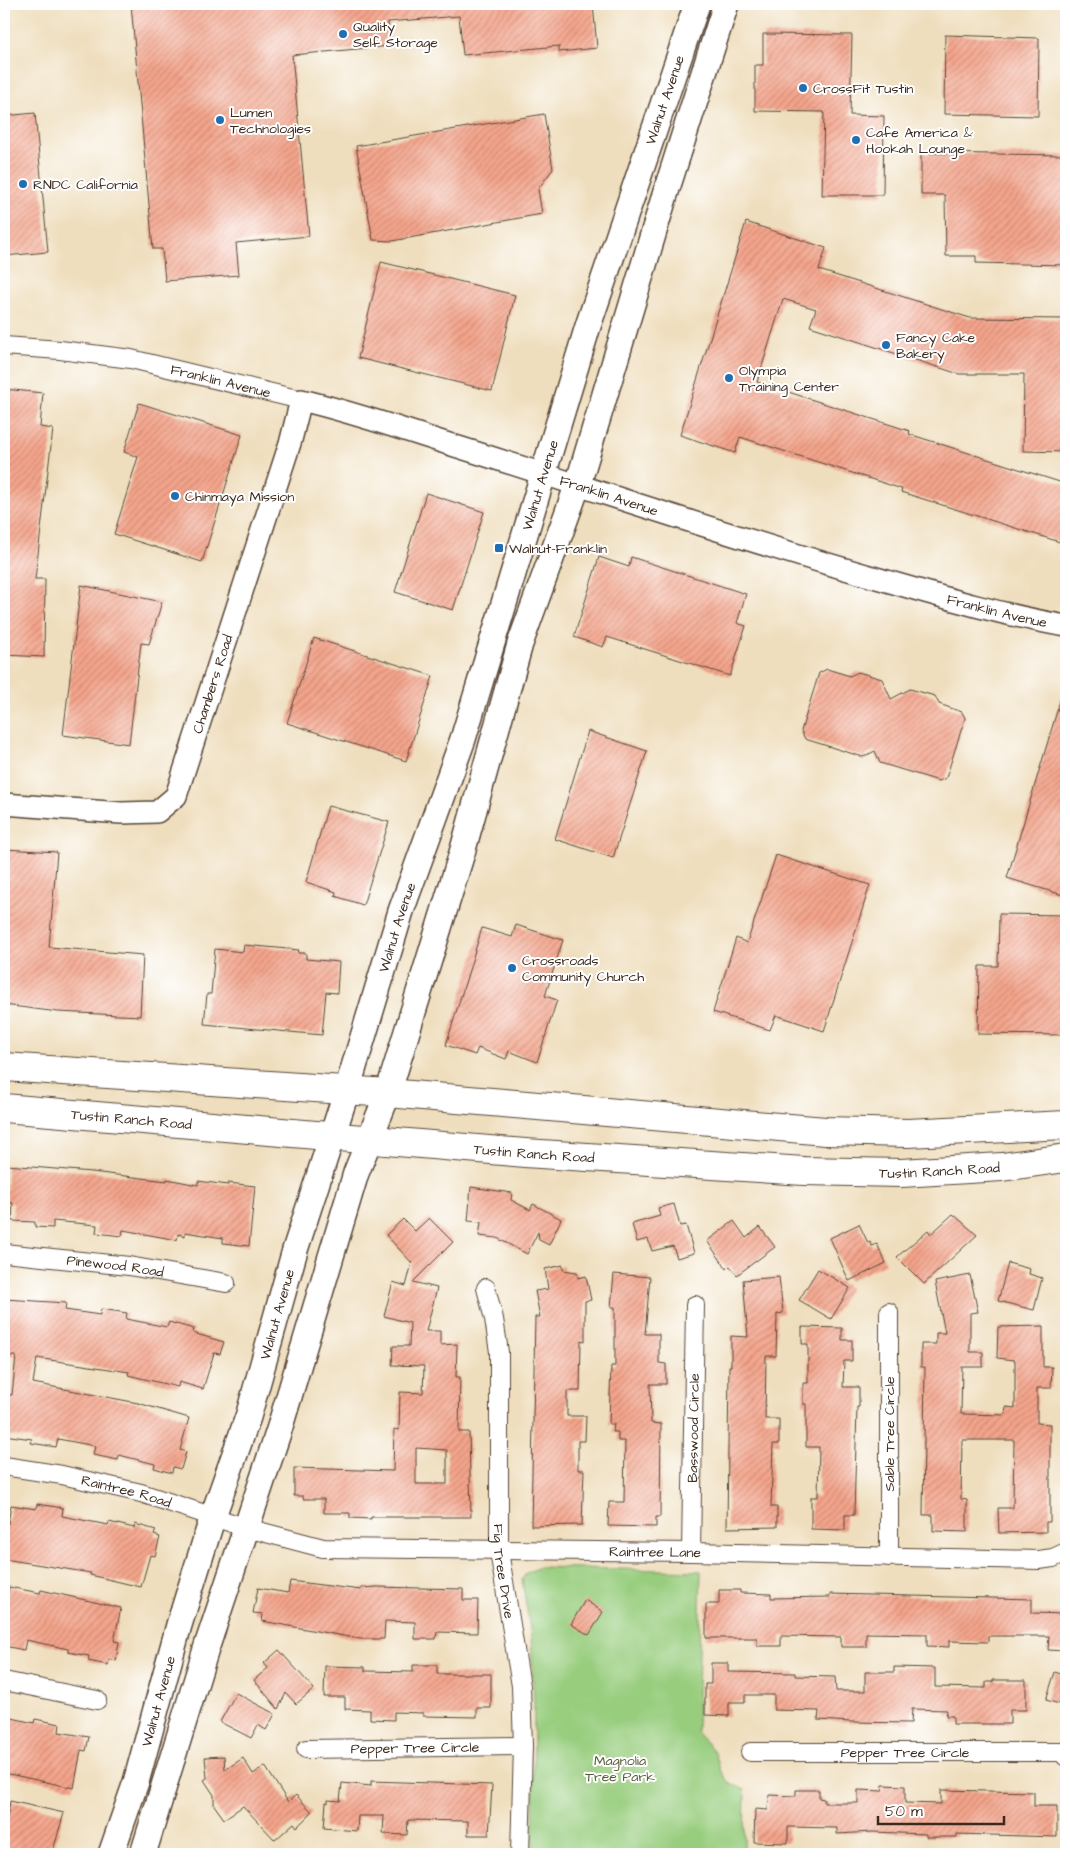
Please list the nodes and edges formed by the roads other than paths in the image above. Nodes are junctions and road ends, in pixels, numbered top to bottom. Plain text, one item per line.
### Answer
1 (696, 4) edge
2 (726, 4) edge
3 (4, 346) edge
4 (301, 400) junction
5 (543, 474) junction
6 (578, 484) junction
7 (1066, 626) edge
8 (4, 804) edge
9 (432, 825) junction
10 (468, 834) junction
11 (4, 1067) edge
12 (347, 1090) junction
13 (388, 1093) junction
14 (4, 1108) edge
15 (1066, 1125) edge
16 (331, 1135) junction
17 (370, 1139) junction
18 (1066, 1158) edge
19 (4, 1253) edge
20 (226, 1283) dead end
21 (486, 1288) dead end
22 (695, 1305) dead end
23 (889, 1312) dead end
24 (4, 1466) edge
25 (213, 1516) junction
26 (246, 1528) junction
27 (499, 1551) junction
28 (691, 1552) junction
29 (1066, 1552) edge
30 (889, 1557) junction
31 (4, 1681) edge
32 (97, 1700) dead end
33 (523, 1746) junction
34 (306, 1749) dead end
35 (750, 1752) dead end
36 (1064, 1754) edge
37 (111, 1854) edge
38 (143, 1854) edge
39 (520, 1854) edge

1 - 5 main road, Walnut Avenue
2 - 6 main road
3 - 4 street, Franklin Avenue
4 - 5 street, Franklin Avenue
4 - 8 street, Chambers Road
5 - 6 street, Franklin Avenue
5 - 9 main road, Walnut Avenue
6 - 7 street, Franklin Avenue
6 - 10 main road
9 - 10 main road
9 - 12 main road, Walnut Avenue
10 - 13 main road
11 - 12 main road
12 - 13 main road
12 - 16 main road, Walnut Avenue
13 - 15 main road
13 - 17 main road
14 - 16 main road, Tustin Ranch Road
16 - 17 main road, Tustin Ranch Road
16 - 25 main road, Walnut Avenue
17 - 18 main road, Tustin Ranch Road
17 - 26 main road
19 - 20 street, Pinewood Road
21 - 27 street, Fig Tree Drive
22 - 28 street, Basswood Circle
23 - 30 street, Sable Tree Circle
24 - 25 street, Raintree Road
25 - 26 street, Raintree Road
25 - 37 main road, Walnut Avenue
26 - 27 street, Raintree Lane
26 - 38 main road
27 - 28 street, Raintree Lane
27 - 33 street, Fig Tree Drive
28 - 30 street, Raintree Lane
29 - 30 street, Raintree Lane
31 - 32 street
33 - 34 street, Pepper Tree Circle
33 - 39 street, Fig Tree Drive
35 - 36 street, Pepper Tree Circle

